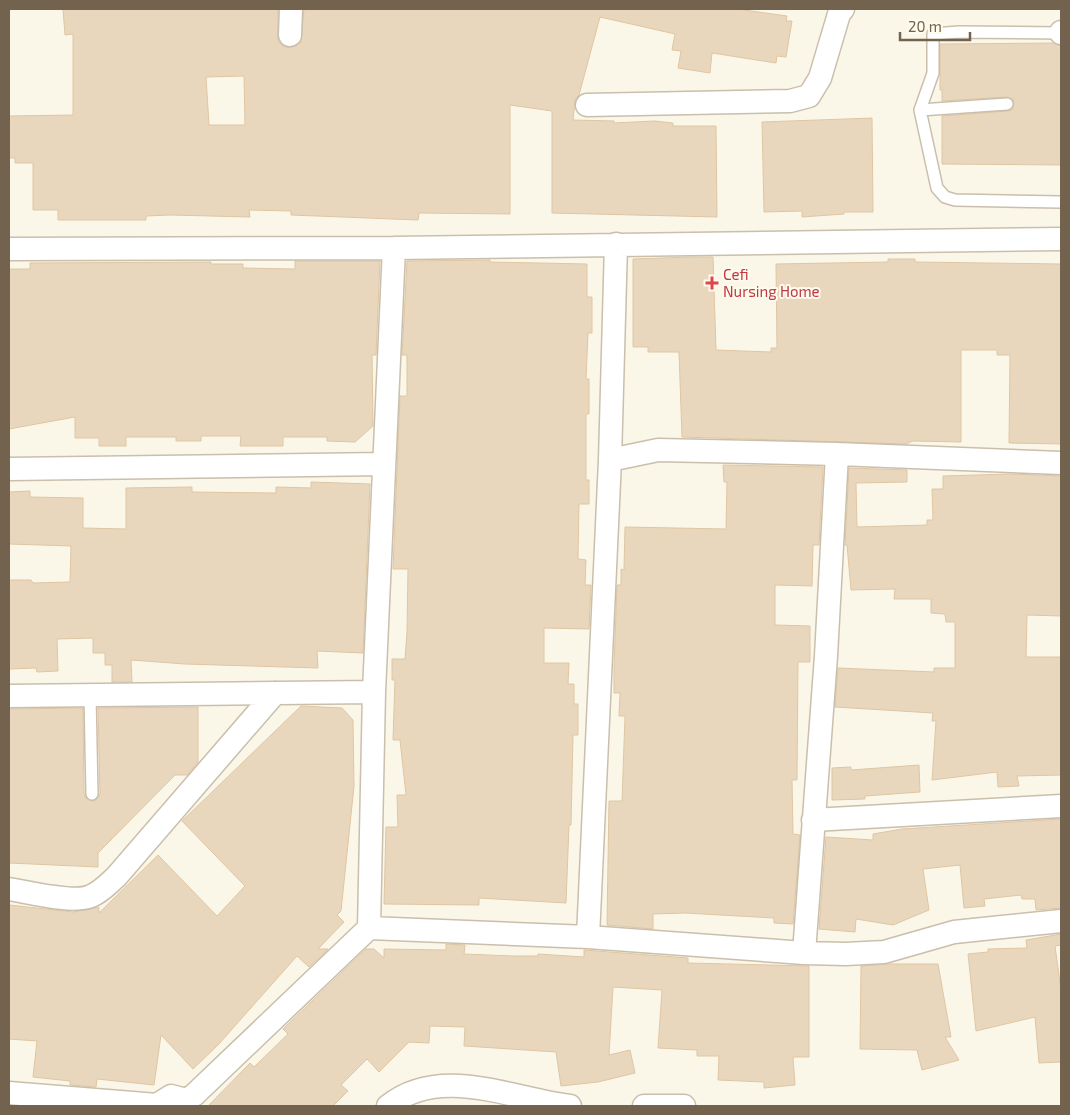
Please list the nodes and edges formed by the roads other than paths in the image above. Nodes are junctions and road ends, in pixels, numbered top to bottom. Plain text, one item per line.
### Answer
1 (291, 9) edge
2 (843, 9) edge
3 (1061, 32) edge
4 (290, 34) dead end
5 (1007, 104) dead end
6 (587, 105) dead end
7 (920, 110) junction
8 (1061, 202) edge
9 (1061, 239) edge
10 (616, 244) junction
11 (394, 248) junction
12 (9, 249) edge
13 (837, 454) junction
14 (610, 460) junction
15 (1061, 463) edge
16 (384, 464) junction
17 (9, 469) edge
18 (374, 692) junction
19 (275, 693) junction
20 (90, 695) junction
21 (9, 696) edge
22 (92, 794) dead end
23 (1061, 806) edge
24 (813, 820) junction
25 (9, 889) edge
26 (1061, 922) edge
27 (369, 928) junction
28 (588, 937) junction
29 (804, 953) junction
30 (9, 1093) edge
31 (83, 1102) edge
32 (388, 1106) edge
33 (570, 1106) edge
34 (644, 1106) edge
35 (684, 1106) edge

1 - 4 street
2 - 6 street
3 - 7 lane
5 - 7 lane
7 - 8 lane
9 - 10 street
10 - 11 street
10 - 14 street
11 - 12 street
11 - 16 street
13 - 14 street
13 - 15 street
13 - 24 street
14 - 28 street
16 - 17 street
16 - 18 street
18 - 19 street
18 - 27 street
19 - 20 street
19 - 25 street
20 - 21 street
20 - 22 lane
23 - 24 street
24 - 29 street
26 - 29 street
27 - 28 street
27 - 31 street
28 - 29 street
30 - 31 street
32 - 33 street
34 - 35 street

